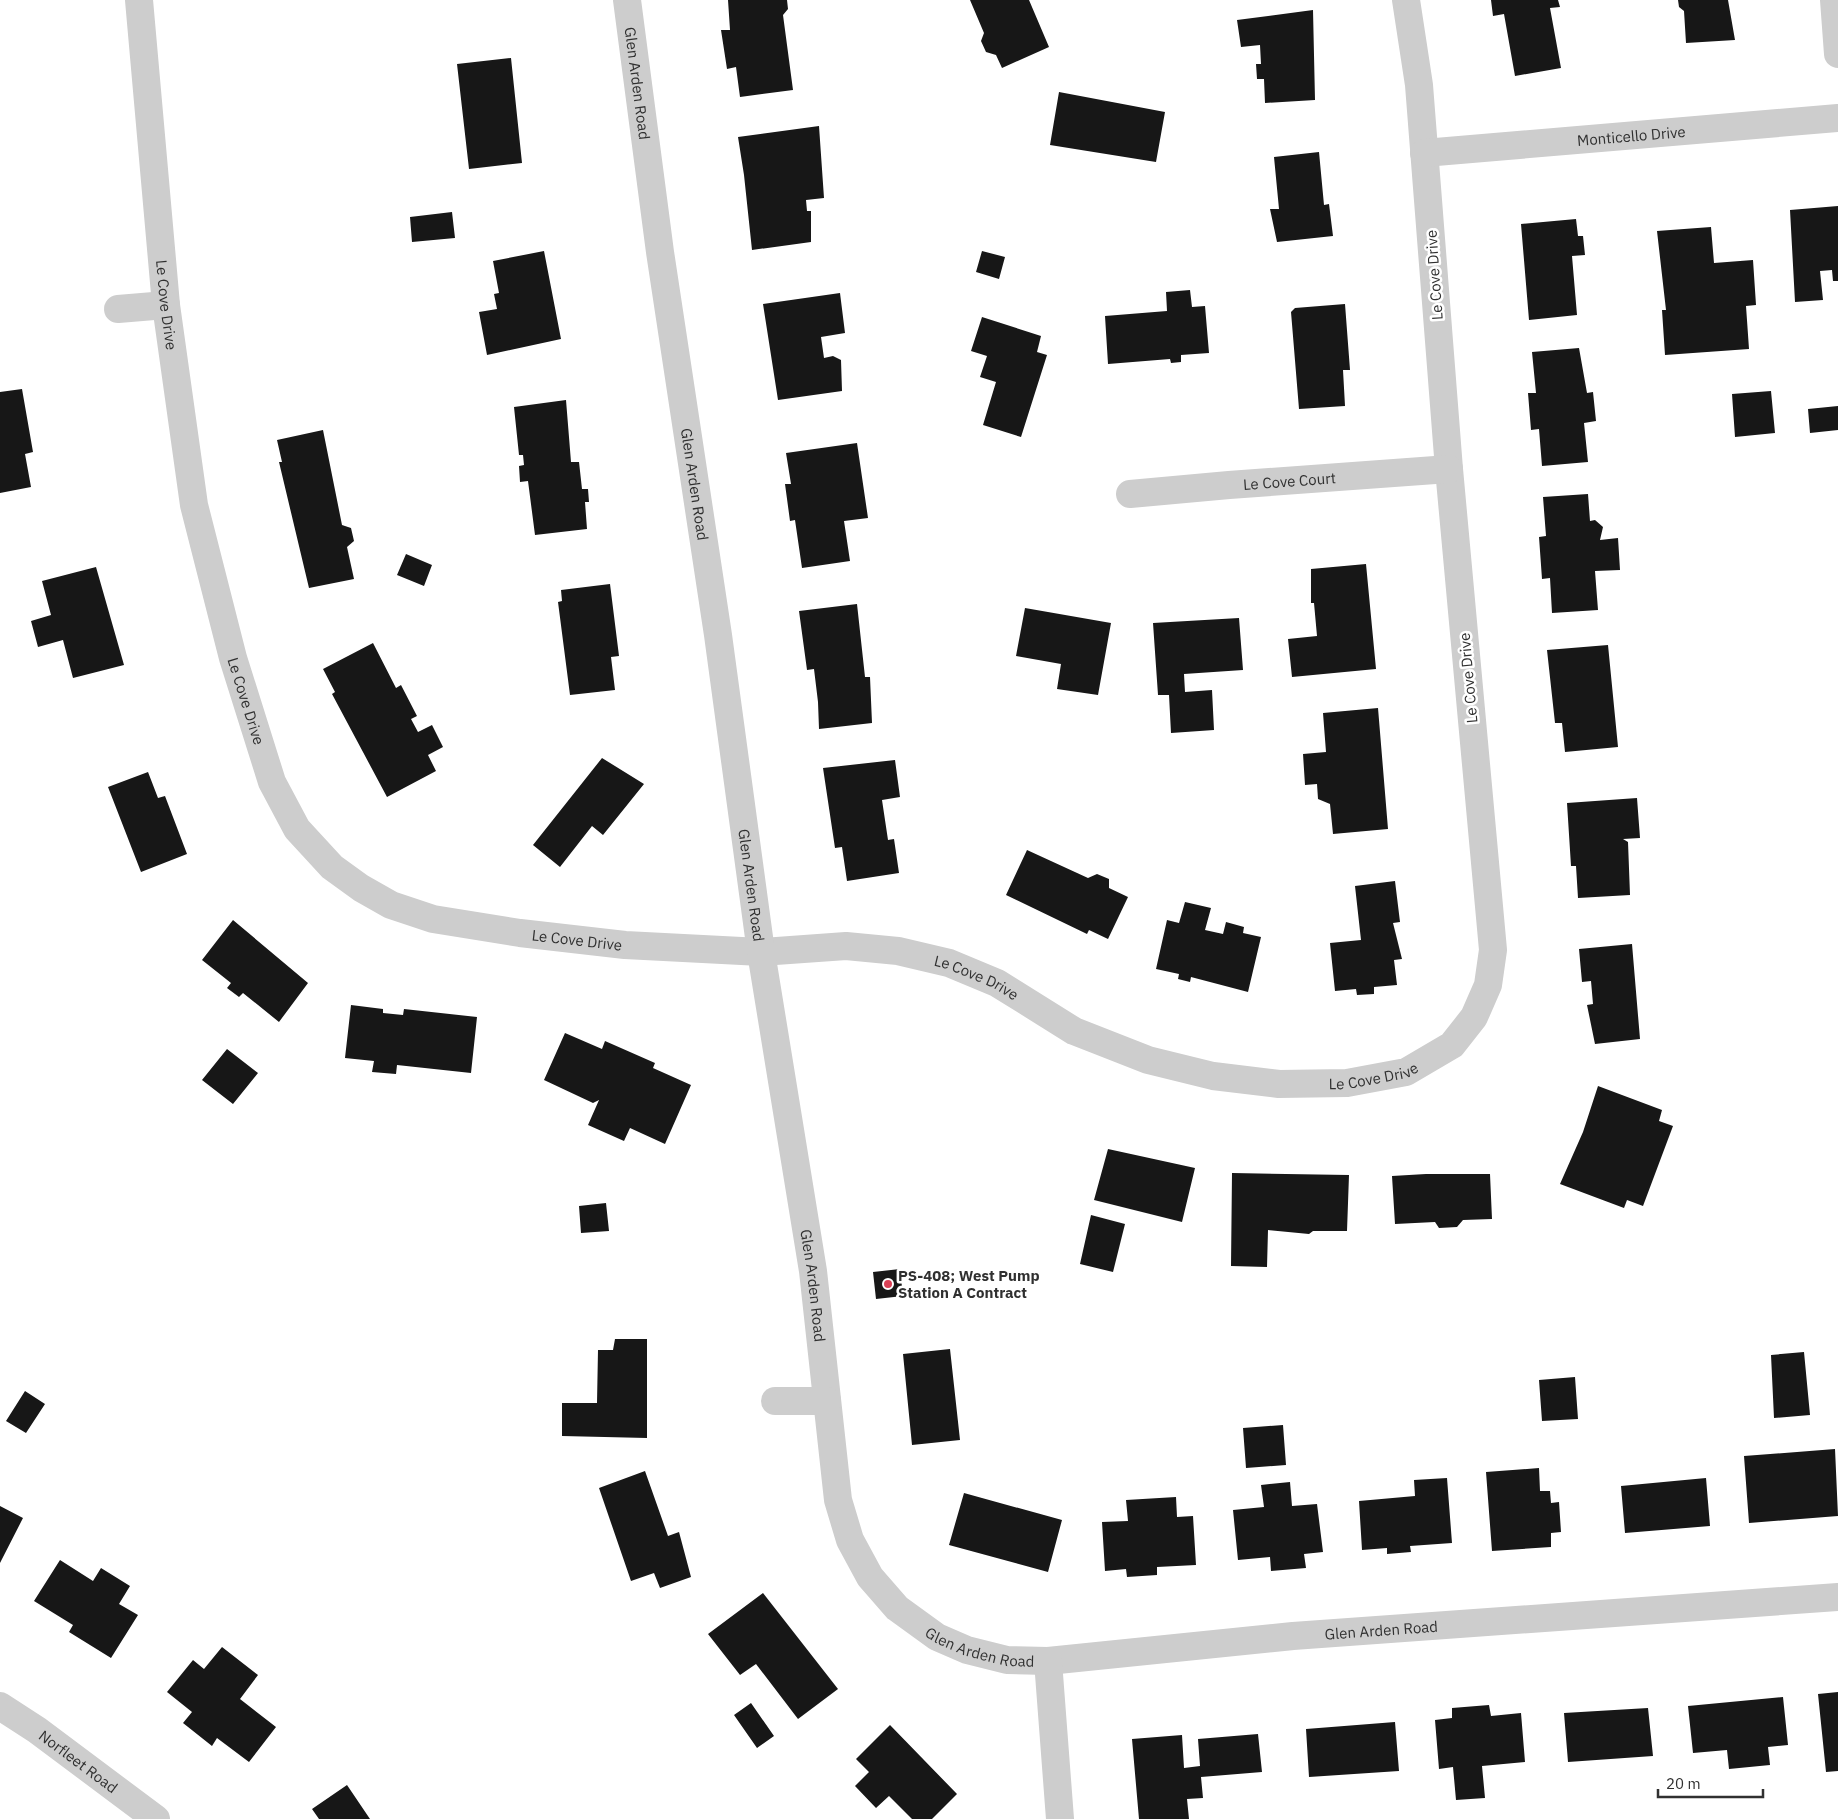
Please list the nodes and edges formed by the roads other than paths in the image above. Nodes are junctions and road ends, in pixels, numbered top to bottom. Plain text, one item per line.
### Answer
1 (139, 0) edge
2 (627, 0) edge
3 (1406, 0) edge
4 (1834, 0) edge
5 (1838, 54) edge
6 (1838, 118) edge
7 (1424, 153) junction
8 (166, 305) junction
9 (118, 309) dead end
10 (1449, 469) junction
11 (1130, 494) dead end
12 (762, 952) junction
13 (775, 1401) dead end
14 (827, 1401) junction
15 (1838, 1597) edge
16 (1048, 1661) junction
17 (0, 1706) edge
18 (156, 1819) edge
19 (1060, 1819) edge

1 - 8 street, Le Cove Drive
2 - 12 street, Glen Arden Road
3 - 7 street, Le Cove Drive
4 - 5 street
6 - 7 street, Monticello Drive
7 - 10 street, Le Cove Drive
8 - 9 street
8 - 12 street, Le Cove Drive
10 - 11 street, Le Cove Court
10 - 12 street, Le Cove Drive
12 - 14 street, Glen Arden Road
13 - 14 street
14 - 16 street, Glen Arden Road
15 - 16 street, Glen Arden Road
16 - 19 street
17 - 18 street, Norfleet Road

